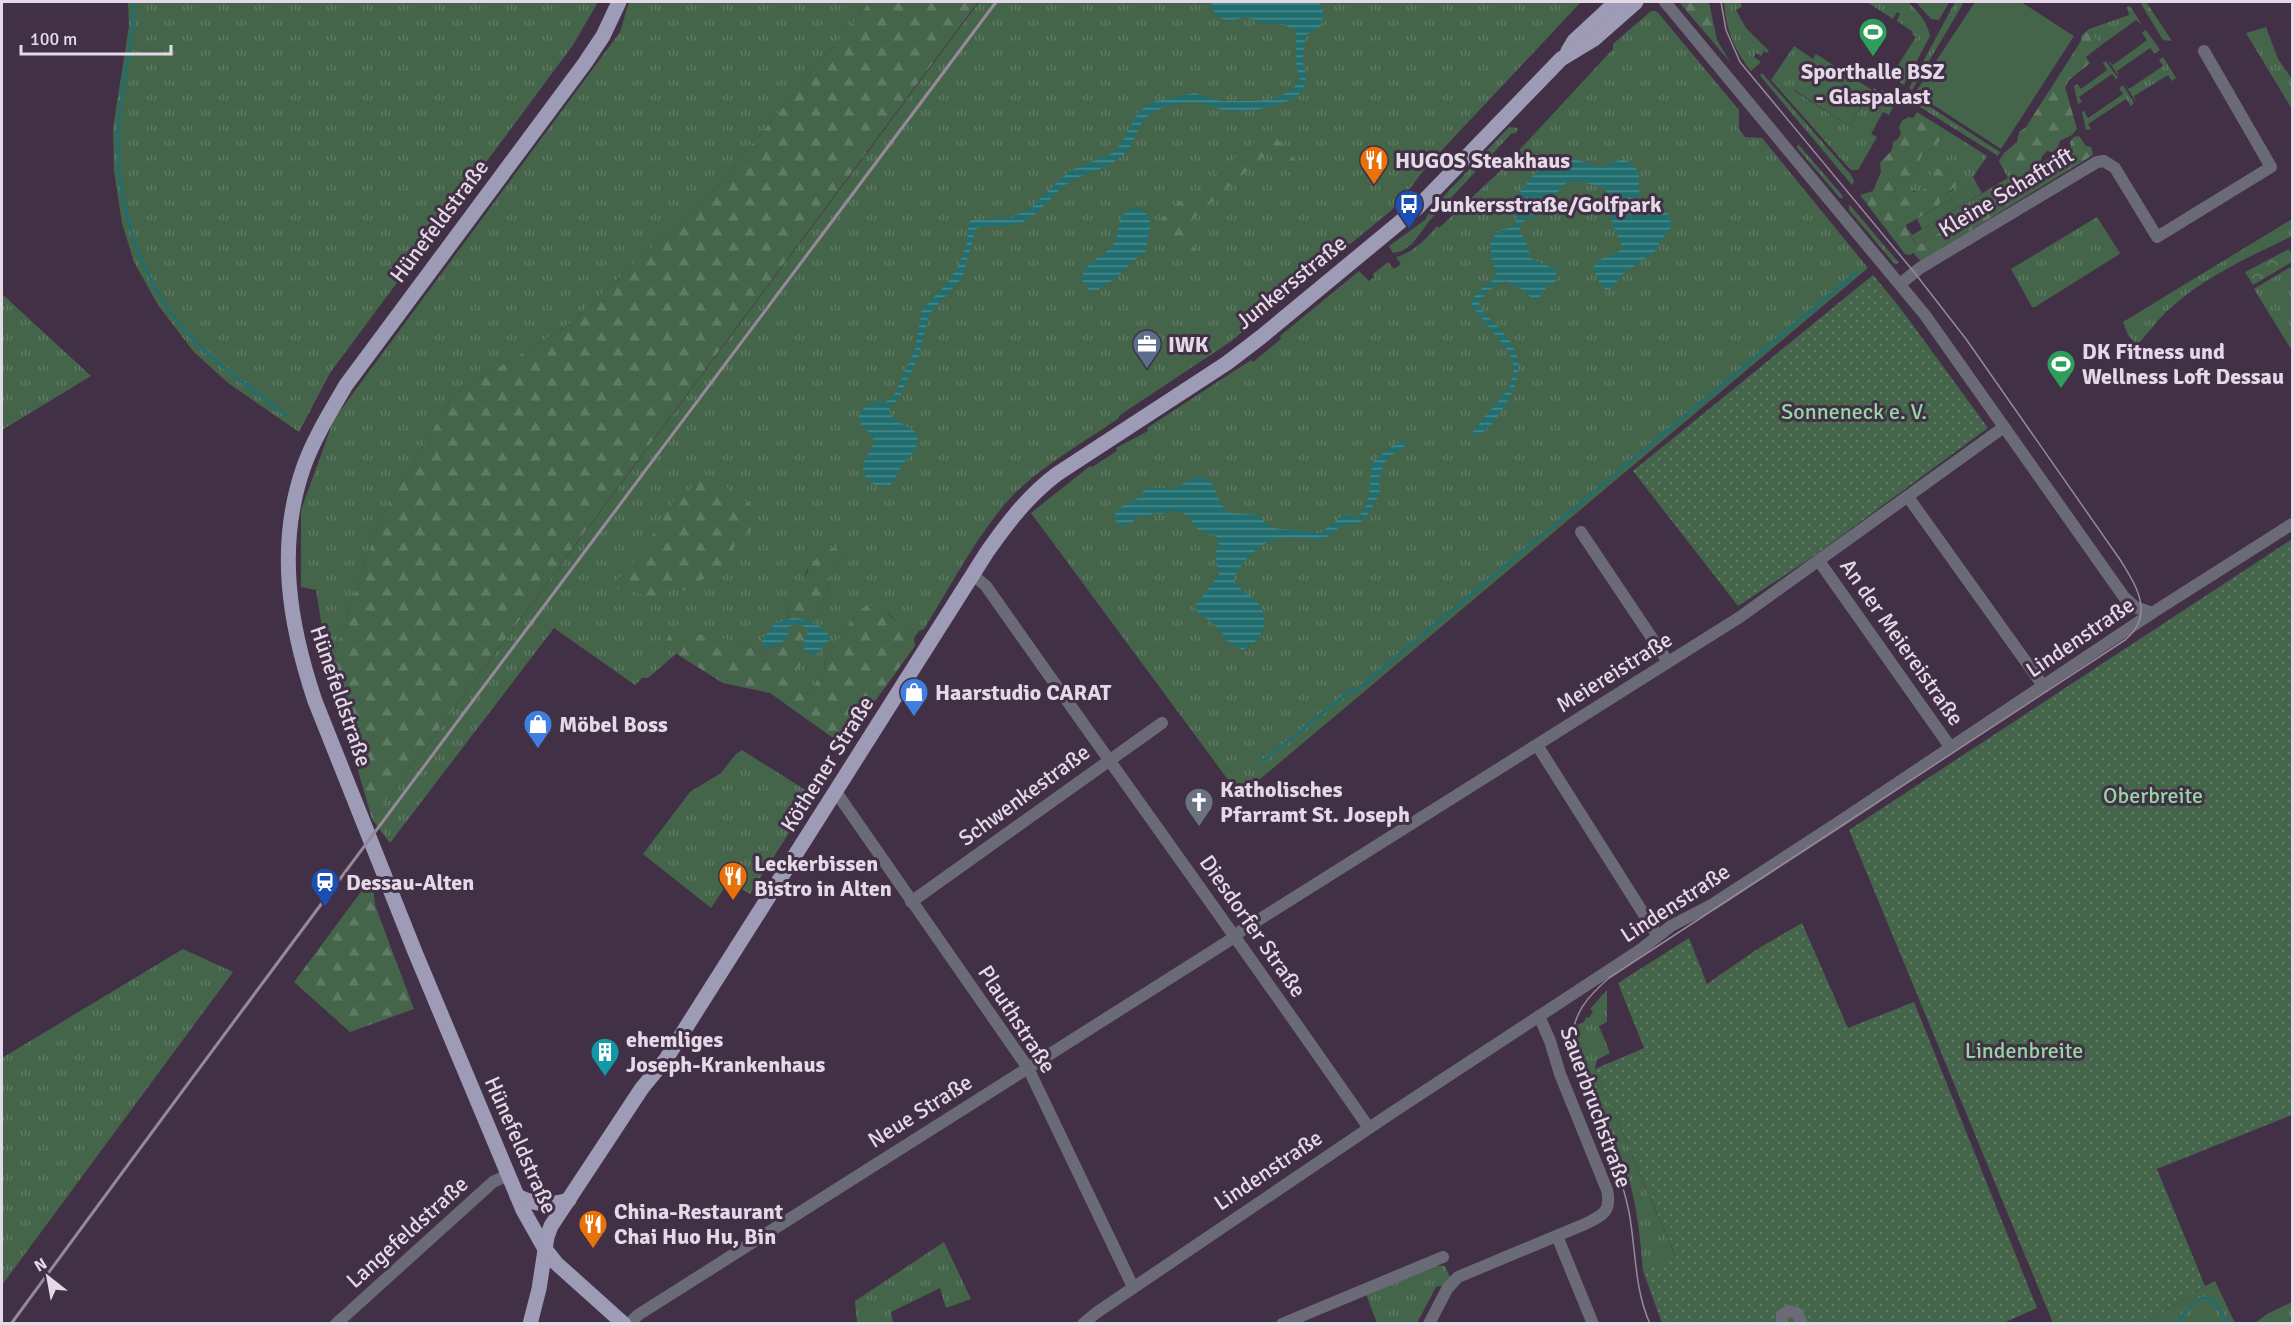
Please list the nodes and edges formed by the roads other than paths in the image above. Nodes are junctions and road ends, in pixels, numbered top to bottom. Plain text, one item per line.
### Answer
1 (619, 2) edge
2 (1616, 2) edge
3 (1636, 2) edge
4 (1665, 2) edge
5 (2204, 51) dead end
6 (1567, 54) junction
7 (1900, 284) junction
8 (2004, 427) junction
9 (1908, 497) junction
10 (1016, 511) joint
11 (2292, 524) edge
12 (1581, 532) dead end
13 (1819, 561) junction
14 (973, 575) junction
15 (2152, 613) junction
16 (1668, 662) junction
17 (2044, 687) junction
18 (1162, 723) dead end
19 (1537, 745) junction
20 (1951, 748) junction
21 (1108, 761) junction
22 (836, 792) junction
23 (911, 902) junction
24 (1657, 935) junction
25 (1235, 936) junction
26 (1539, 1016) junction
27 (1028, 1068) junction
28 (1369, 1128) junction
29 (508, 1174) junction
30 (517, 1196) junction
31 (569, 1200) junction
32 (1557, 1236) junction
33 (544, 1249) junction
34 (1443, 1257) dead end
35 (1133, 1287) junction
36 (336, 1323) edge
37 (530, 1323) edge
38 (627, 1323) edge
39 (1083, 1323) edge
40 (1282, 1323) edge
41 (1429, 1323) edge
42 (1593, 1323) edge
43 (1782, 1323) edge
44 (1802, 1323) edge

1 - 29 main road, Hünefeldstraße
2 - 6 main road, Junkersstraße
3 - 6 main road, Junkersstraße
4 - 7 street
5 - 7 street, Kleine Schaftrift
6 - 10 main road, Junkersstraße
7 - 8 street
8 - 9 street, Meiereistraße
8 - 15 street
9 - 13 street, Meiereistraße
9 - 17 street
10 - 14 main road, Köthener Straße
11 - 15 street, Lindenstraße
12 - 16 street
13 - 16 street, Meiereistraße
13 - 20 street, An der Meiereistraße
14 - 21 street, Diesdorfer Straße
14 - 22 main road, Köthener Straße
15 - 17 street, Lindenstraße
16 - 19 street, Meiereistraße
17 - 20 street, Lindenstraße
18 - 21 street, Schwenkestraße
19 - 24 street
19 - 25 street, Meiereistraße
20 - 24 street, Lindenstraße
21 - 23 street, Schwenkestraße
21 - 25 street, Diesdorfer Straße
22 - 23 street, Plauthstraße
22 - 31 main road, Köthener Straße
23 - 27 street, Plauthstraße
24 - 26 street, Lindenstraße
25 - 27 street, Neue Straße
25 - 28 street, Diesdorfer Straße
26 - 28 street, Lindenstraße
26 - 32 street, Sauerbruchstraße
27 - 35 street, Plauthstraße
27 - 38 street, Neue Straße
28 - 35 street, Lindenstraße
29 - 30 main road, Hünefeldstraße
29 - 36 street, Langefeldstraße
30 - 31 main road
30 - 33 main road, Hünefeldstraße
31 - 33 main road, Köthener Straße
32 - 41 street, Sauerbruchstraße
32 - 42 street
33 - 37 main road, Köthener Straße
33 - 38 main road, Hünefeldstraße
34 - 40 street
35 - 39 street, Lindenstraße
43 - 44 street

